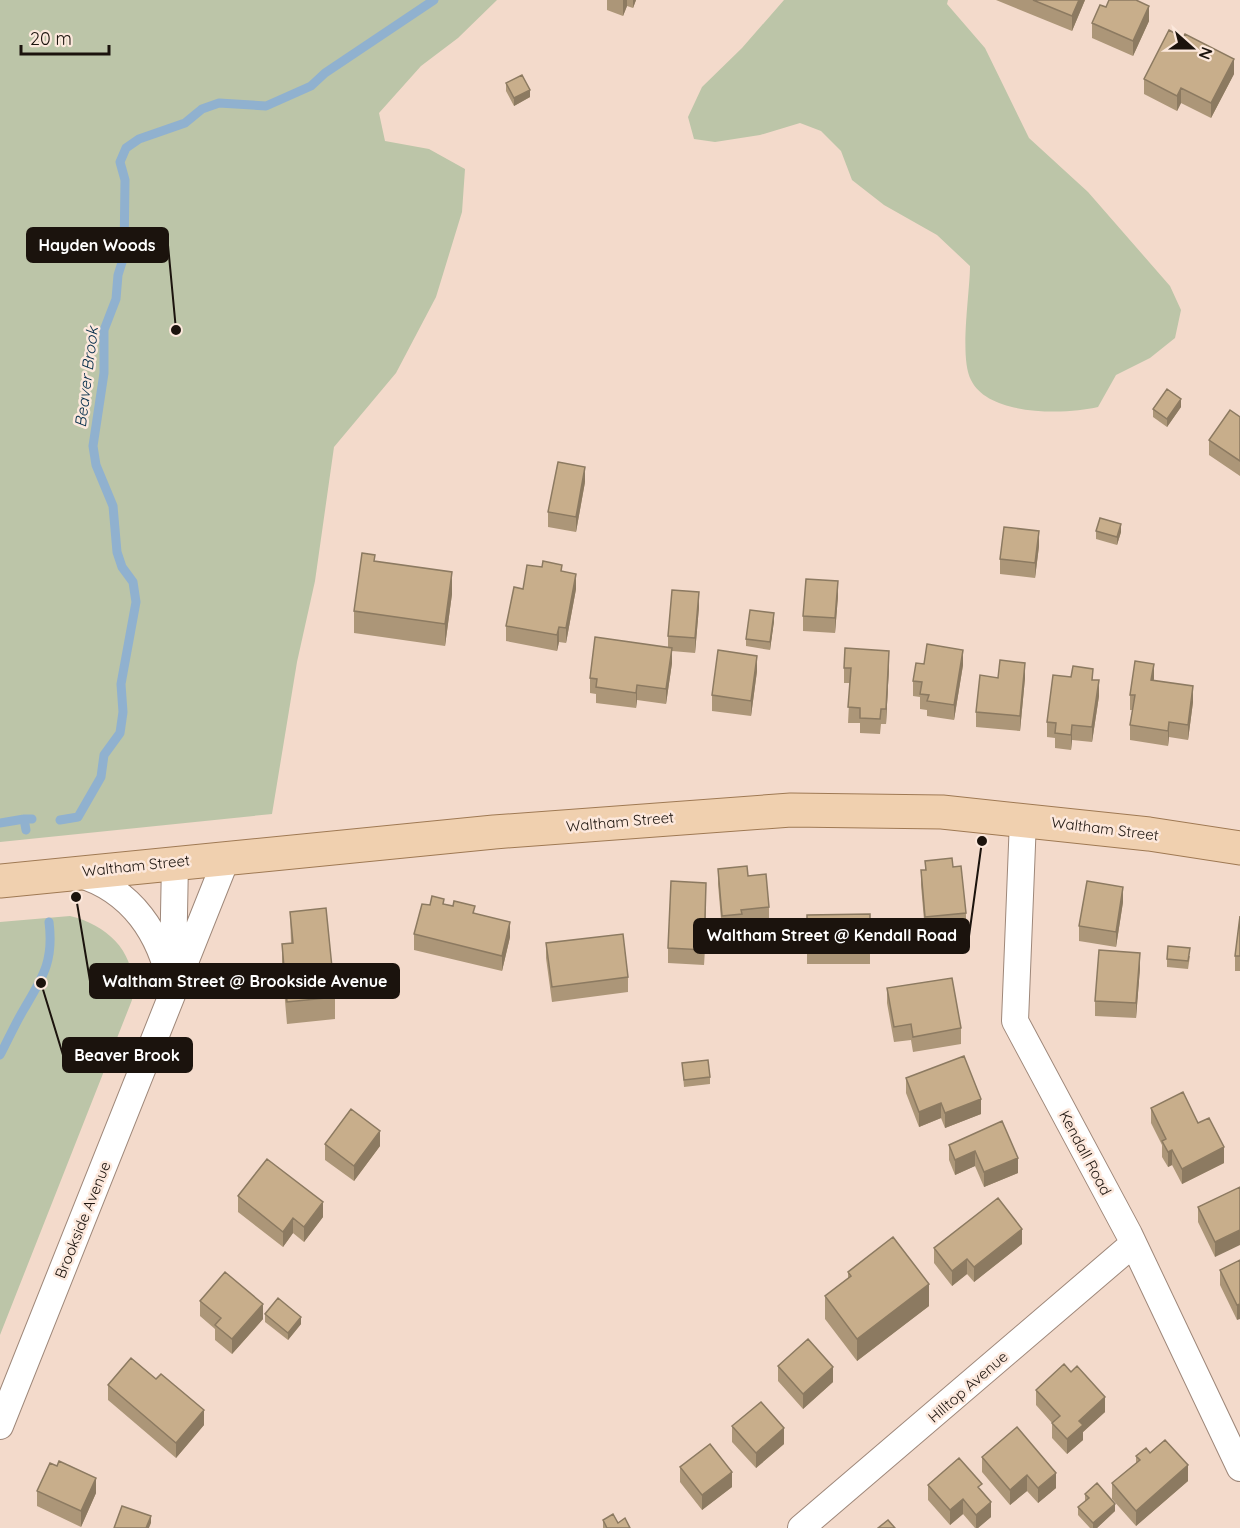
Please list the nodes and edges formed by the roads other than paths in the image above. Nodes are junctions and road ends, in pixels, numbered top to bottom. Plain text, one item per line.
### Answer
1 (1023, 820) junction
2 (1240, 848) edge
3 (227, 857) junction
4 (175, 862) junction
5 (75, 873) junction
6 (0, 881) edge
7 (171, 987) junction
8 (165, 1014) junction
9 (1134, 1244) junction
10 (0, 1426) edge
11 (1240, 1468) edge
12 (801, 1528) edge

1 - 2 main road, Waltham Street
1 - 3 main road, Waltham Street
1 - 9 street, Kendall Road
3 - 4 main road, Waltham Street
3 - 8 street, Brookside Avenue
4 - 5 main road, Waltham Street
4 - 7 street, Brookside Avenue
5 - 6 main road, Waltham Street
5 - 7 street
7 - 8 street, Brookside Avenue
8 - 10 street, Brookside Avenue
9 - 11 street, Kendall Road
9 - 12 street, Hilltop Avenue

